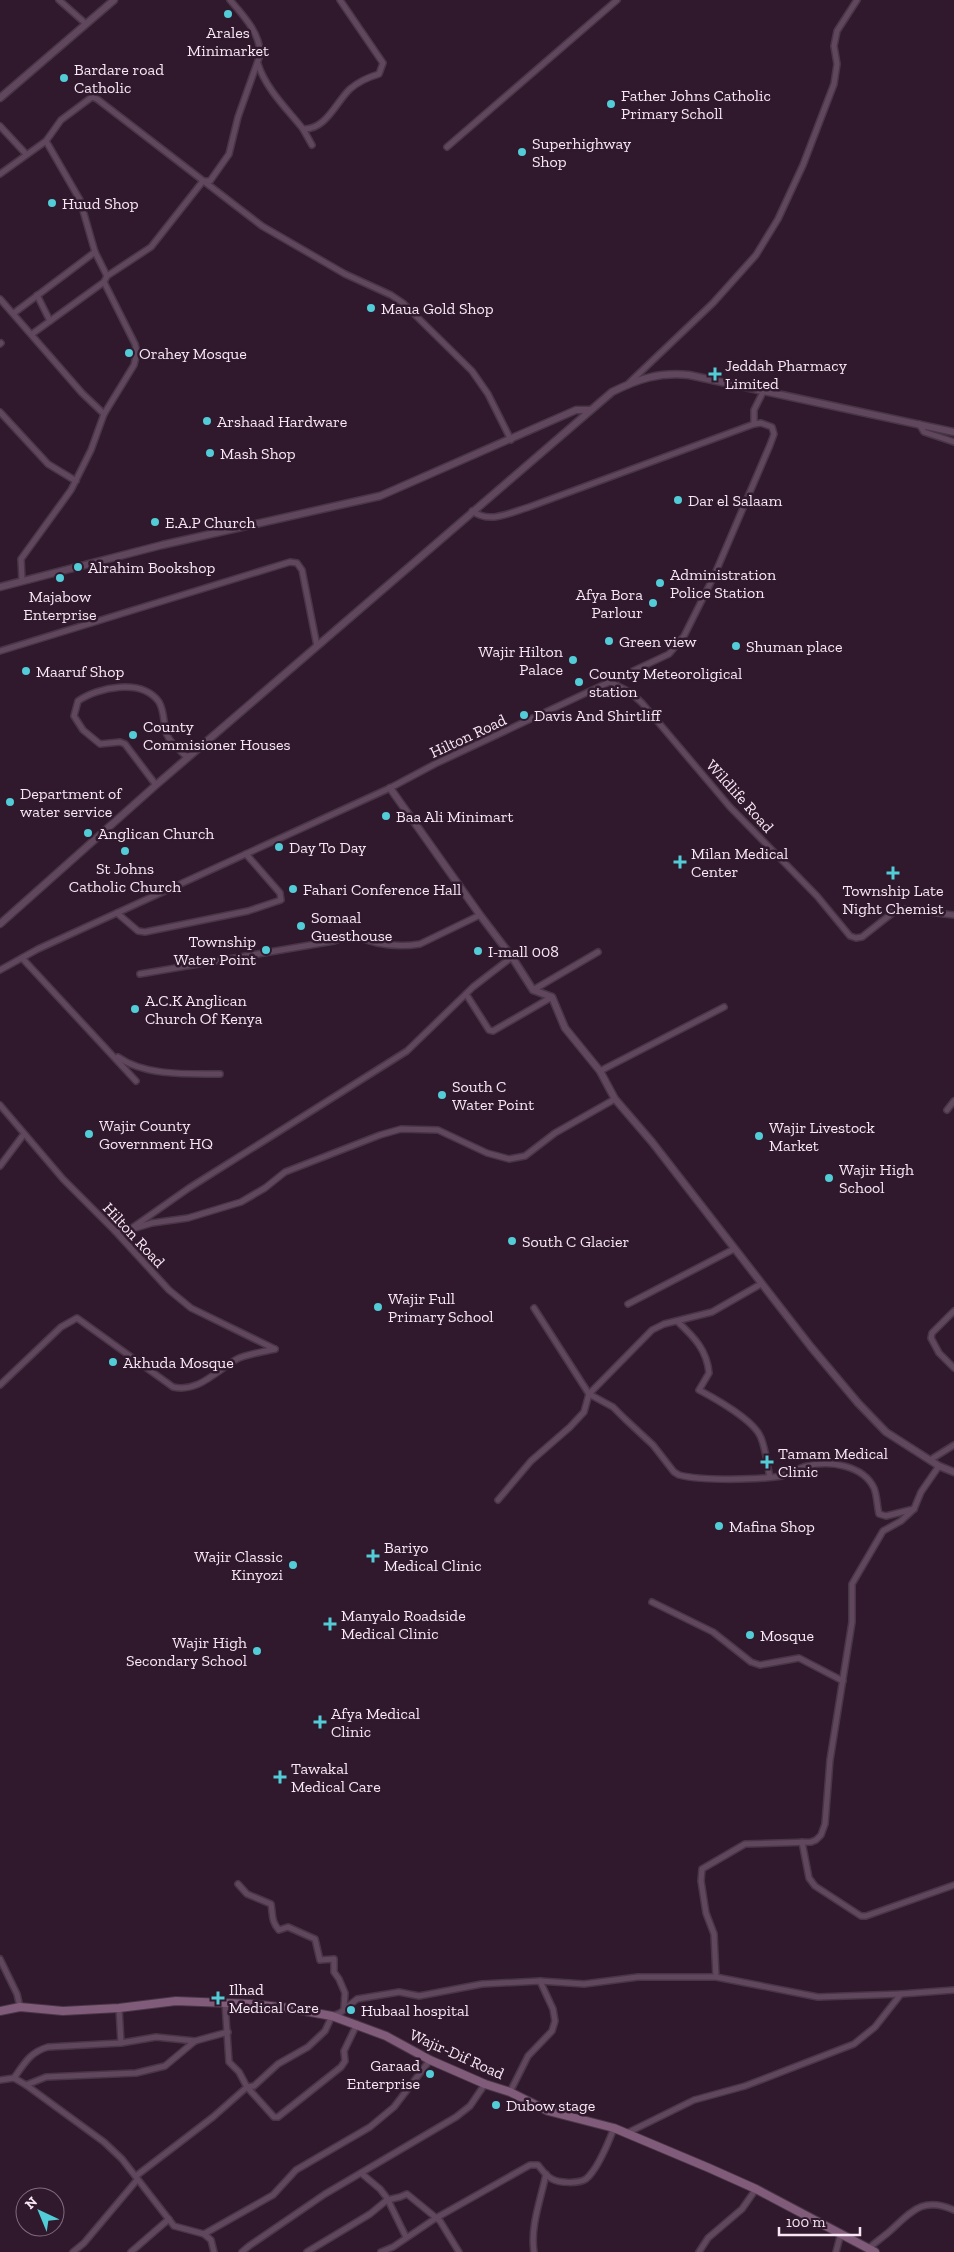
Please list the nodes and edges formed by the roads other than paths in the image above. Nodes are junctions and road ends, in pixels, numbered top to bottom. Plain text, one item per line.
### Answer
1 (59, 0) edge
2 (114, 0) edge
3 (230, 0) edge
4 (340, 0) edge
5 (617, 0) edge
6 (857, 0) edge
7 (85, 23) junction
8 (258, 64) junction
9 (0, 98) edge
10 (0, 126) edge
11 (302, 129) junction
12 (46, 141) junction
13 (312, 145) dead end
14 (447, 147) dead end
15 (26, 154) junction
16 (0, 174) edge
17 (204, 181) junction
18 (95, 252) junction
19 (105, 279) junction
20 (38, 295) junction
21 (0, 299) edge
22 (14, 313) junction
23 (50, 321) junction
24 (32, 334) junction
25 (629, 384) junction
26 (763, 392) junction
27 (590, 410) junction
28 (0, 412) edge
29 (104, 414) junction
30 (754, 424) junction
31 (919, 424) junction
32 (954, 432) edge
33 (511, 440) junction
34 (954, 442) edge
35 (76, 481) junction
36 (472, 511) junction
37 (22, 580) junction
38 (0, 586) edge
39 (317, 646) junction
40 (0, 651) edge
41 (610, 682) junction
42 (188, 758) junction
43 (156, 785) junction
44 (390, 788) junction
45 (246, 854) junction
46 (116, 913) junction
47 (954, 915) edge
48 (480, 916) junction
49 (0, 923) edge
50 (598, 952) dead end
51 (512, 957) junction
52 (22, 958) junction
53 (0, 970) edge
54 (140, 974) dead end
55 (532, 990) junction
56 (466, 994) junction
57 (552, 997) junction
58 (724, 1007) dead end
59 (111, 1053) junction
60 (600, 1071) junction
61 (220, 1074) dead end
62 (136, 1081) dead end
63 (615, 1099) junction
64 (954, 1101) edge
65 (0, 1105) edge
66 (947, 1110) dead end
67 (24, 1134) junction
68 (0, 1166) edge
69 (129, 1230) junction
70 (115, 1231) junction
71 (734, 1248) junction
72 (761, 1284) junction
73 (628, 1304) dead end
74 (534, 1308) dead end
75 (954, 1311) edge
76 (678, 1322) junction
77 (954, 1368) edge
78 (0, 1385) edge
79 (589, 1394) junction
80 (954, 1445) edge
81 (930, 1460) junction
82 (939, 1466) junction
83 (954, 1472) edge
84 (770, 1477) junction
85 (498, 1500) dead end
86 (914, 1509) junction
87 (652, 1602) dead end
88 (843, 1680) junction
89 (802, 1842) junction
90 (238, 1884) dead end
91 (954, 1885) edge
92 (0, 1960) edge
93 (716, 1978) junction
94 (540, 1981) junction
95 (954, 1990) edge
96 (901, 1994) junction
97 (225, 2003) junction
98 (20, 2007) junction
99 (119, 2008) junction
100 (344, 2008) junction
101 (0, 2011) edge
102 (332, 2016) junction
103 (357, 2024) junction
104 (228, 2032) junction
105 (195, 2041) junction
106 (121, 2044) junction
107 (430, 2060) junction
108 (14, 2078) junction
109 (0, 2080) edge
110 (485, 2084) junction
111 (26, 2085) junction
112 (247, 2087) junction
113 (510, 2092) junction
114 (614, 2128) junction
115 (626, 2134) junction
116 (361, 2173) junction
117 (546, 2174) junction
118 (136, 2178) junction
119 (756, 2189) junction
120 (387, 2200) junction
121 (954, 2210) edge
122 (436, 2218) junction
123 (169, 2219) junction
124 (841, 2233) junction
125 (204, 2234) junction
126 (406, 2237) junction
127 (394, 2249) edge
128 (872, 2250) edge
129 (72, 2252) edge
130 (131, 2252) edge
131 (214, 2252) edge
132 (242, 2252) edge
133 (307, 2252) edge
134 (381, 2252) edge
135 (459, 2252) edge
136 (534, 2252) edge
137 (699, 2252) edge
138 (836, 2252) edge

1 - 7 street
2 - 7 street
3 - 8 street
4 - 11 street
5 - 14 street
6 - 25 street
7 - 9 street
8 - 11 street
8 - 17 street
10 - 15 street
11 - 13 street
12 - 15 street
12 - 17 street
12 - 18 street
15 - 16 street
17 - 19 street
17 - 33 street
18 - 19 street
18 - 20 street
19 - 23 street
19 - 29 street
20 - 22 street
20 - 23 street
21 - 22 street
22 - 24 street
23 - 24 street
24 - 29 street
25 - 26 street
25 - 27 street
26 - 30 street
26 - 31 street
27 - 33 street
27 - 36 street
28 - 35 street
29 - 35 street
30 - 36 street
30 - 41 street, Hilton Road
31 - 32 street
31 - 34 street
33 - 37 street
35 - 37 street
36 - 39 street
37 - 38 street
39 - 40 street
39 - 42 street
41 - 44 street, Hilton Road
41 - 47 street, Wildlife Road
42 - 43 street
42 - 43 street
43 - 49 street
44 - 45 street, Hilton Road
44 - 48 street
45 - 46 street, Hilton Road
45 - 46 street
46 - 52 street, Hilton Road
48 - 51 street
48 - 54 street
50 - 55 street
51 - 55 street
51 - 56 street
52 - 53 street, Hilton Road
52 - 59 street
55 - 57 street
56 - 57 street
56 - 69 street
57 - 60 street
58 - 60 street
59 - 61 street
59 - 62 street
60 - 63 street
63 - 69 street
63 - 71 street
64 - 66 street
65 - 67 street, Hilton Road
67 - 68 street
67 - 70 street, Hilton Road
69 - 70 street
70 - 78 street, Hilton Road
71 - 72 street
71 - 73 street
72 - 76 street
72 - 81 street
74 - 79 street
75 - 77 street
76 - 79 street
76 - 84 street
79 - 84 street
79 - 85 street
80 - 81 street
81 - 82 street
82 - 83 street
82 - 86 street
84 - 86 street
86 - 88 street
87 - 88 street
88 - 89 street
89 - 91 street
89 - 93 street
90 - 100 street
92 - 98 street
93 - 94 street
93 - 96 street
94 - 100 street
94 - 113 street
95 - 96 street
96 - 115 street
97 - 99 main road, Wajir-Dif Road
97 - 102 main road, Wajir-Dif Road
97 - 104 street
98 - 99 main road, Wajir-Dif Road
98 - 101 main road, Wajir-Dif Road
99 - 106 street
100 - 102 street
102 - 103 main road, Wajir-Dif Road
102 - 112 street
103 - 107 main road, Wajir-Dif Road
103 - 112 street
104 - 105 street
104 - 112 street
105 - 106 street
105 - 111 street
106 - 108 street
107 - 110 main road, Wajir-Dif Road
107 - 125 street
108 - 109 street
108 - 111 street
110 - 113 main road, Wajir-Dif Road
110 - 116 street
111 - 118 street
112 - 118 street
113 - 114 main road, Wajir-Dif Road
114 - 115 main road, Wajir-Dif Road
114 - 117 street
115 - 119 main road, Wajir-Dif Road
116 - 120 street
116 - 132 street
117 - 122 street
117 - 136 street
118 - 123 street
118 - 129 street
119 - 124 main road, Wajir-Dif Road
119 - 137 street
120 - 122 street
120 - 126 street
120 - 133 street
121 - 128 street
122 - 126 street
122 - 135 street
123 - 125 street
123 - 130 street
124 - 128 main road, Wajir-Dif Road
124 - 138 street
125 - 131 street
126 - 127 street
127 - 134 street

